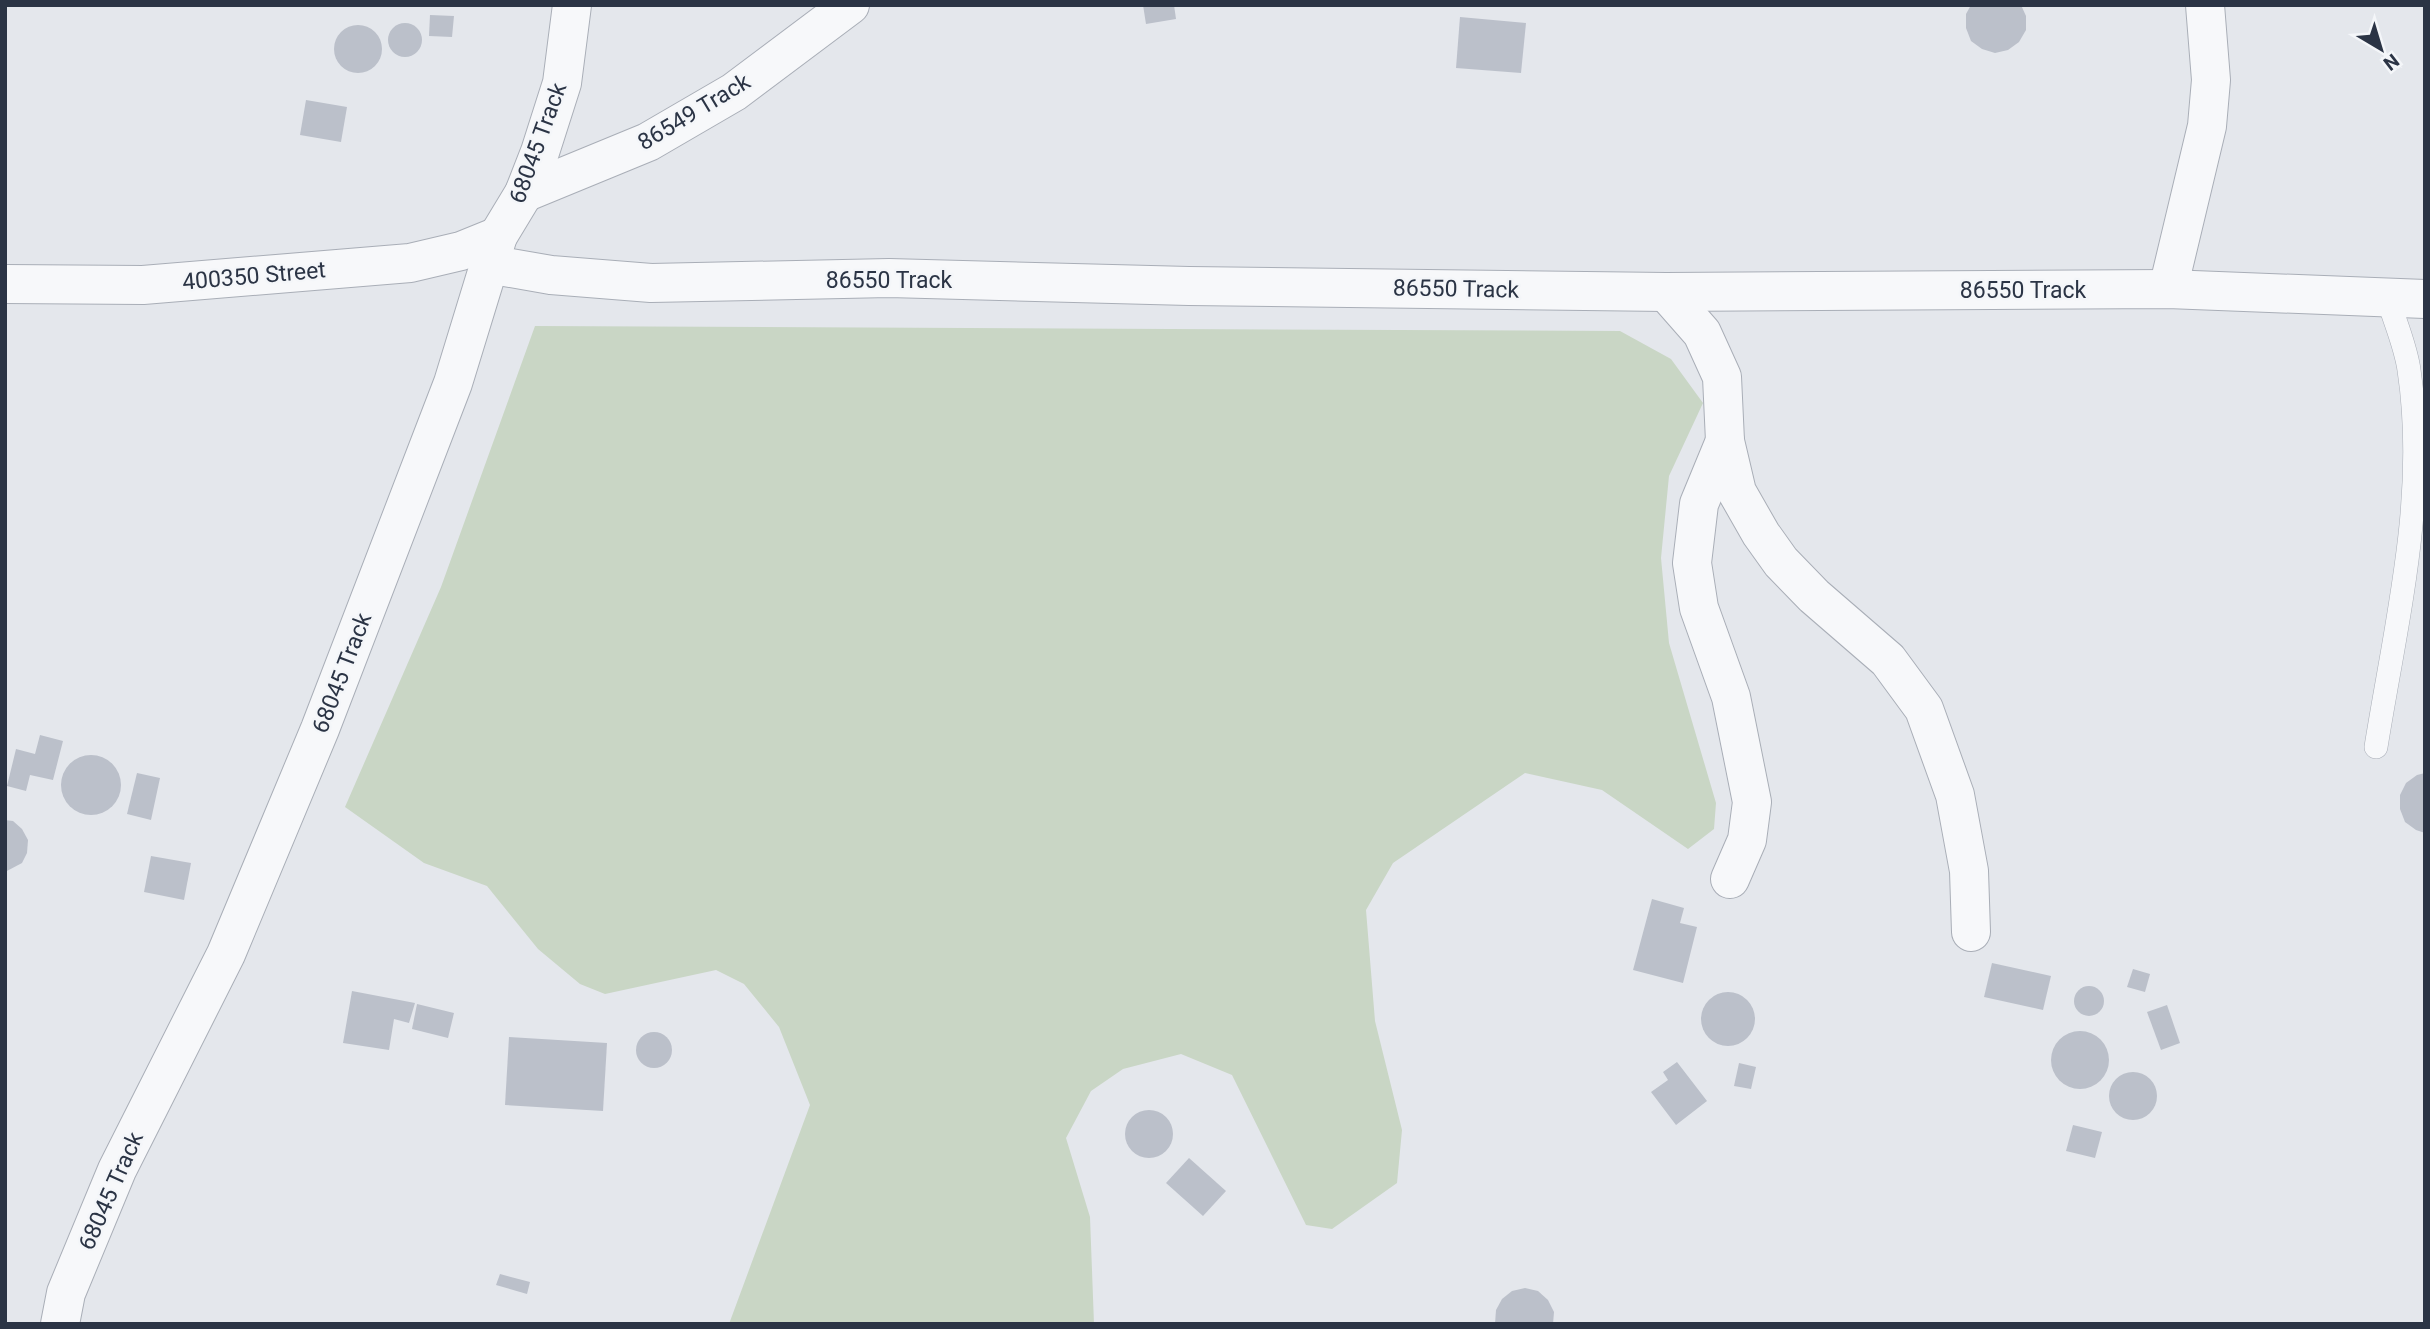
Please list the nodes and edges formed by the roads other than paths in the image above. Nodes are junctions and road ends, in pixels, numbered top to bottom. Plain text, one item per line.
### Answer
1 (572, 5) edge
2 (850, 5) edge
3 (2205, 5) edge
4 (524, 193) junction
5 (493, 250) junction
6 (5, 284) edge
7 (2168, 289) junction
8 (1666, 292) junction
9 (2407, 299) edge
10 (1725, 441) junction
11 (2376, 747) dead end
12 (1730, 879) dead end
13 (1971, 932) dead end
14 (60, 1324) edge

1 - 4 street, 68045 Track
2 - 4 street, 86549 Track
3 - 7 street
4 - 5 street, 68045 Track
5 - 6 street, 400350 Street
5 - 8 street, 86550 Track
5 - 14 street, 68045 Track
7 - 8 street, 86550 Track
7 - 9 street, 86550 Track
8 - 10 street
9 - 11 lane
10 - 12 street
10 - 13 street

